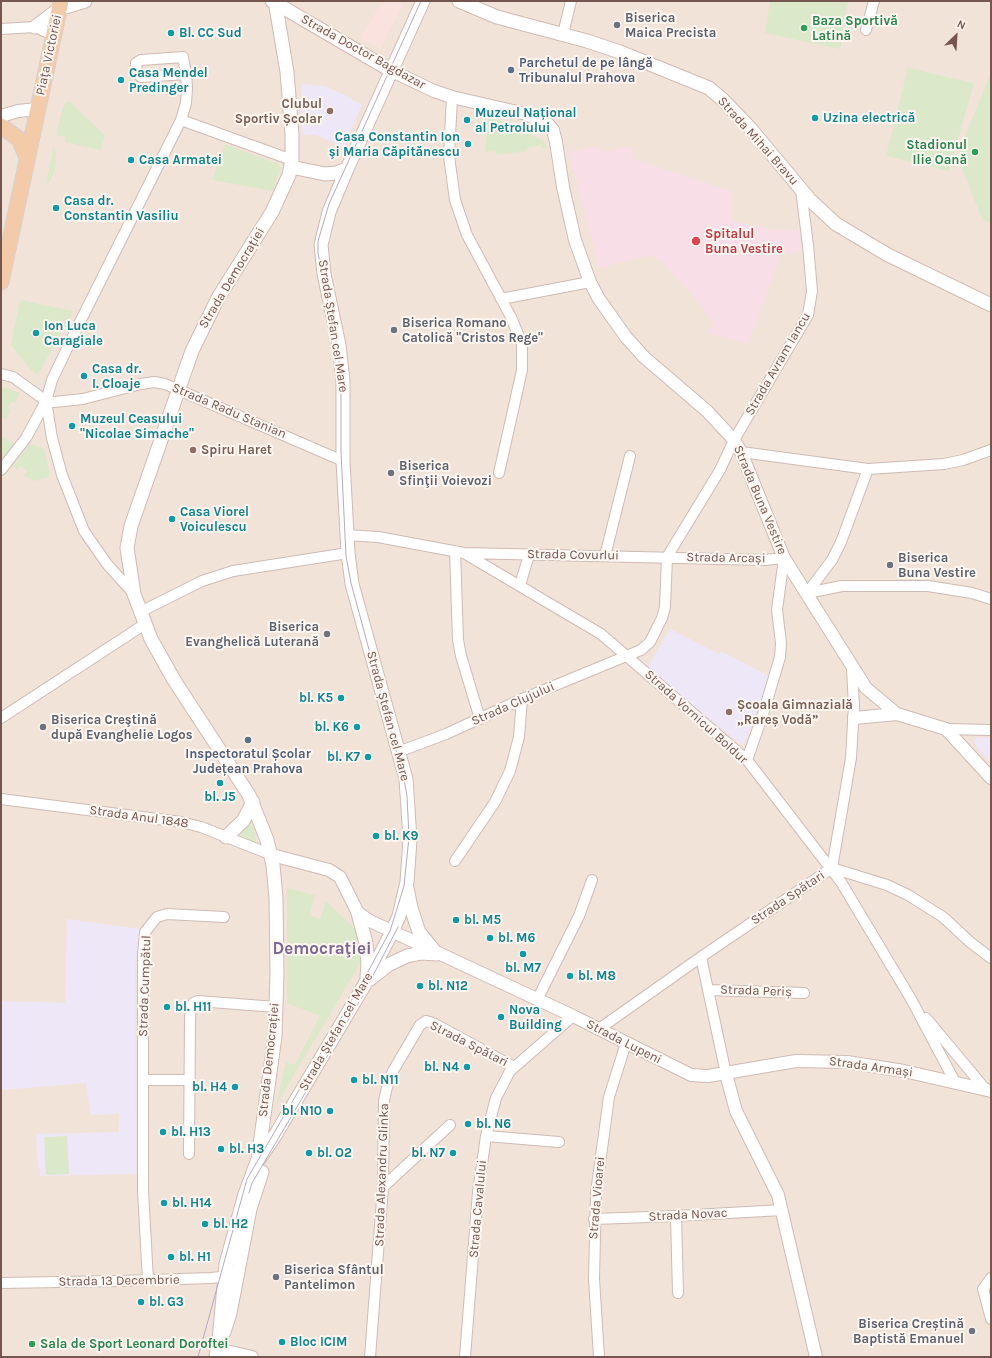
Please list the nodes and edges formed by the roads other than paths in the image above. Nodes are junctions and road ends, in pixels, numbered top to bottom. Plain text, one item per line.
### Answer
1 (85, 1) edge
2 (423, 1) edge
3 (458, 1) edge
4 (571, 1) edge
5 (874, 1) edge
6 (274, 2) edge
7 (60, 5) edge
8 (35, 27) junction
9 (1, 29) edge
10 (866, 30) dead end
11 (563, 34) junction
12 (52, 35) junction
13 (390, 70) junction
14 (186, 74) junction
15 (452, 97) junction
16 (37, 109) junction
17 (1, 116) edge
18 (181, 120) junction
19 (548, 124) joint
20 (1, 126) edge
21 (27, 158) junction
22 (291, 167) junction
23 (347, 169) junction
24 (801, 190) junction
25 (1, 282) edge
26 (590, 282) junction
27 (501, 299) junction
28 (991, 305) edge
29 (1, 374) edge
30 (178, 388) junction
31 (46, 401) junction
32 (734, 440) junction
33 (991, 450) edge
34 (741, 452) junction
35 (630, 456) dead end
36 (344, 461) junction
37 (868, 469) junction
38 (1, 470) edge
39 (499, 473) dead end
40 (346, 535) junction
41 (460, 552) junction
42 (348, 553) junction
43 (529, 554) junction
44 (605, 556) junction
45 (667, 557) junction
46 (784, 558) junction
47 (520, 585) junction
48 (807, 593) junction
49 (134, 594) junction
50 (991, 599) edge
51 (142, 618) junction
52 (628, 656) junction
53 (852, 668) junction
54 (522, 700) junction
55 (896, 714) junction
56 (1, 718) edge
57 (854, 718) junction
58 (480, 719) junction
59 (946, 729) junction
60 (991, 730) edge
61 (398, 752) junction
62 (747, 760) junction
63 (991, 778) edge
64 (1, 798) edge
65 (253, 802) junction
66 (226, 837) junction
67 (272, 855) junction
68 (455, 861) dead end
69 (832, 868) junction
70 (592, 880) dead end
71 (407, 882) junction
72 (358, 913) junction
73 (224, 917) dead end
74 (392, 932) junction
75 (437, 954) junction
76 (701, 957) junction
77 (991, 958) edge
78 (365, 984) junction
79 (709, 990) junction
80 (804, 993) dead end
81 (911, 999) junction
82 (537, 1000) junction
83 (276, 1007) junction
84 (573, 1016) junction
85 (420, 1025) joint
86 (599, 1029) junction
87 (626, 1043) junction
88 (514, 1067) junction
89 (726, 1074) junction
90 (143, 1080) junction
91 (189, 1080) junction
92 (955, 1082) junction
93 (988, 1090) edge
94 (450, 1125) dead end
95 (276, 1134) junction
96 (486, 1136) junction
97 (559, 1142) dead end
98 (189, 1154) dead end
99 (258, 1159) junction
100 (383, 1187) junction
101 (782, 1210) junction
102 (676, 1216) junction
103 (594, 1218) junction
104 (231, 1276) junction
105 (148, 1280) junction
106 (988, 1281) edge
107 (1, 1283) edge
108 (678, 1293) dead end
109 (991, 1319) edge
110 (217, 1349) edge
111 (252, 1357) edge
112 (370, 1357) edge
113 (466, 1357) edge
114 (599, 1357) edge
115 (816, 1357) edge

1 - 7 main road
2 - 13 main road, Strada Ștefan cel Mare
3 - 11 main road, Strada Mihai Bravu
4 - 11 street
5 - 10 street
6 - 13 main road, Strada Doctor Bagdazar
6 - 22 main road
7 - 8 main road
7 - 12 main road, Piața Victoriei
8 - 9 street
8 - 12 street
11 - 24 main road, Strada Mihai Bravu
12 - 16 main road, Piața Victoriei
13 - 15 street, Strada Doctor Bagdazar
13 - 23 main road, Strada Ștefan cel Mare
14 - 14 street
14 - 18 street
15 - 19 street, Strada Doctor Bagdazar
15 - 27 street
16 - 17 street
16 - 21 main road, Piața Victoriei
18 - 22 street
18 - 31 street
19 - 26 street, Strada Buna Vestire
20 - 21 main road
21 - 25 main road, Piața Victoriei
22 - 23 main road
22 - 30 main road, Strada Democrației
23 - 36 main road, Strada Ștefan cel Mare
24 - 28 main road, Strada Mihai Bravu
24 - 32 street, Strada Avram Iancu
26 - 27 street
26 - 32 street, Strada Buna Vestire
27 - 39 street
29 - 31 street
30 - 31 street, Strada Radu Stanian
30 - 36 street, Strada Radu Stanian
30 - 49 main road, Strada Democrației
31 - 38 street
31 - 49 street
32 - 34 street, Strada Buna Vestire
32 - 45 street
33 - 37 street
34 - 37 street
34 - 46 street, Strada Buna Vestire
35 - 44 street
36 - 40 main road, Strada Ștefan cel Mare
37 - 48 street
40 - 41 street, Strada Covurlui
40 - 42 main road, Strada Ștefan cel Mare
41 - 43 street, Strada Covurlui
41 - 47 street, Strada Vornicul Boldur
41 - 58 street
42 - 51 street
42 - 61 main road, Strada Ștefan cel Mare
43 - 44 street, Strada Covurlui
43 - 47 street
44 - 45 street, Strada Covurlui
45 - 46 street, Strada Arcași
45 - 52 street, Strada Clujului
46 - 48 street, Strada Buna Vestire
46 - 62 street
47 - 52 street, Strada Vornicul Boldur
48 - 50 street
48 - 53 street, Strada Buna Vestire
49 - 51 main road, Strada Democrației
51 - 56 street
51 - 65 main road, Strada Democrației
52 - 54 street, Strada Clujului
52 - 62 street, Strada Vornicul Boldur
53 - 55 street, Strada Buna Vestire
53 - 57 street, Strada Spătari
54 - 58 street, Strada Clujului
54 - 68 street
55 - 57 street
55 - 59 street, Strada Buna Vestire
57 - 69 street, Strada Spătari
58 - 61 street, Strada Clujului
59 - 60 street
59 - 63 street
61 - 71 main road, Strada Ștefan cel Mare
62 - 69 street, Strada Vornicul Boldur
64 - 66 street, Strada Anul 1848
65 - 66 main road
65 - 67 main road, Strada Democrației
66 - 67 street, Strada Anul 1848
67 - 72 street
67 - 83 main road, Strada Democrației
69 - 76 street, Strada Spătari
69 - 77 street
69 - 81 street, Strada Vornicul Boldur
70 - 82 street
71 - 74 main road, Strada Ștefan cel Mare
71 - 75 main road
72 - 74 street, Strada Lupeni
72 - 78 main road
73 - 90 street, Strada Cumpătul
74 - 75 street, Strada Lupeni
74 - 78 main road, Strada Ștefan cel Mare
75 - 78 main road
75 - 82 street, Strada Lupeni
76 - 79 street
76 - 86 street, Strada Spătari
78 - 95 main road, Strada Ștefan cel Mare
79 - 80 street, Strada Periș
79 - 89 street
81 - 92 street, Strada Vornicul Boldur
81 - 93 street, Strada Vornicul Boldur
82 - 84 street, Strada Lupeni
83 - 91 street
83 - 99 main road, Strada Democrației
84 - 86 street, Strada Lupeni
84 - 88 street, Strada Spătari
85 - 88 street, Strada Spătari
85 - 100 street, Strada Alexandru Glinka
86 - 87 street, Strada Lupeni
87 - 89 street, Strada Lupeni
87 - 103 street, Strada Vioarei
88 - 96 street, Strada Cavalului
89 - 92 street, Strada Armași
89 - 101 street
90 - 91 street
90 - 105 street, Strada Cumpătul
91 - 98 street
92 - 93 street, Strada Armași
94 - 100 street
95 - 99 main road, Strada Ștefan cel Mare
95 - 104 main road, Strada Democrației
96 - 97 street
96 - 113 street, Strada Cavalului
99 - 104 main road, Strada Democrației
100 - 112 street, Strada Alexandru Glinka
101 - 102 street, Strada Novac
101 - 115 street
102 - 103 street, Strada Novac
102 - 108 street
103 - 114 street, Strada Vioarei
104 - 105 street, Strada 13 Decembrie
104 - 110 main road, Strada Democrației
105 - 107 street, Strada 13 Decembrie
106 - 109 street
110 - 111 street

